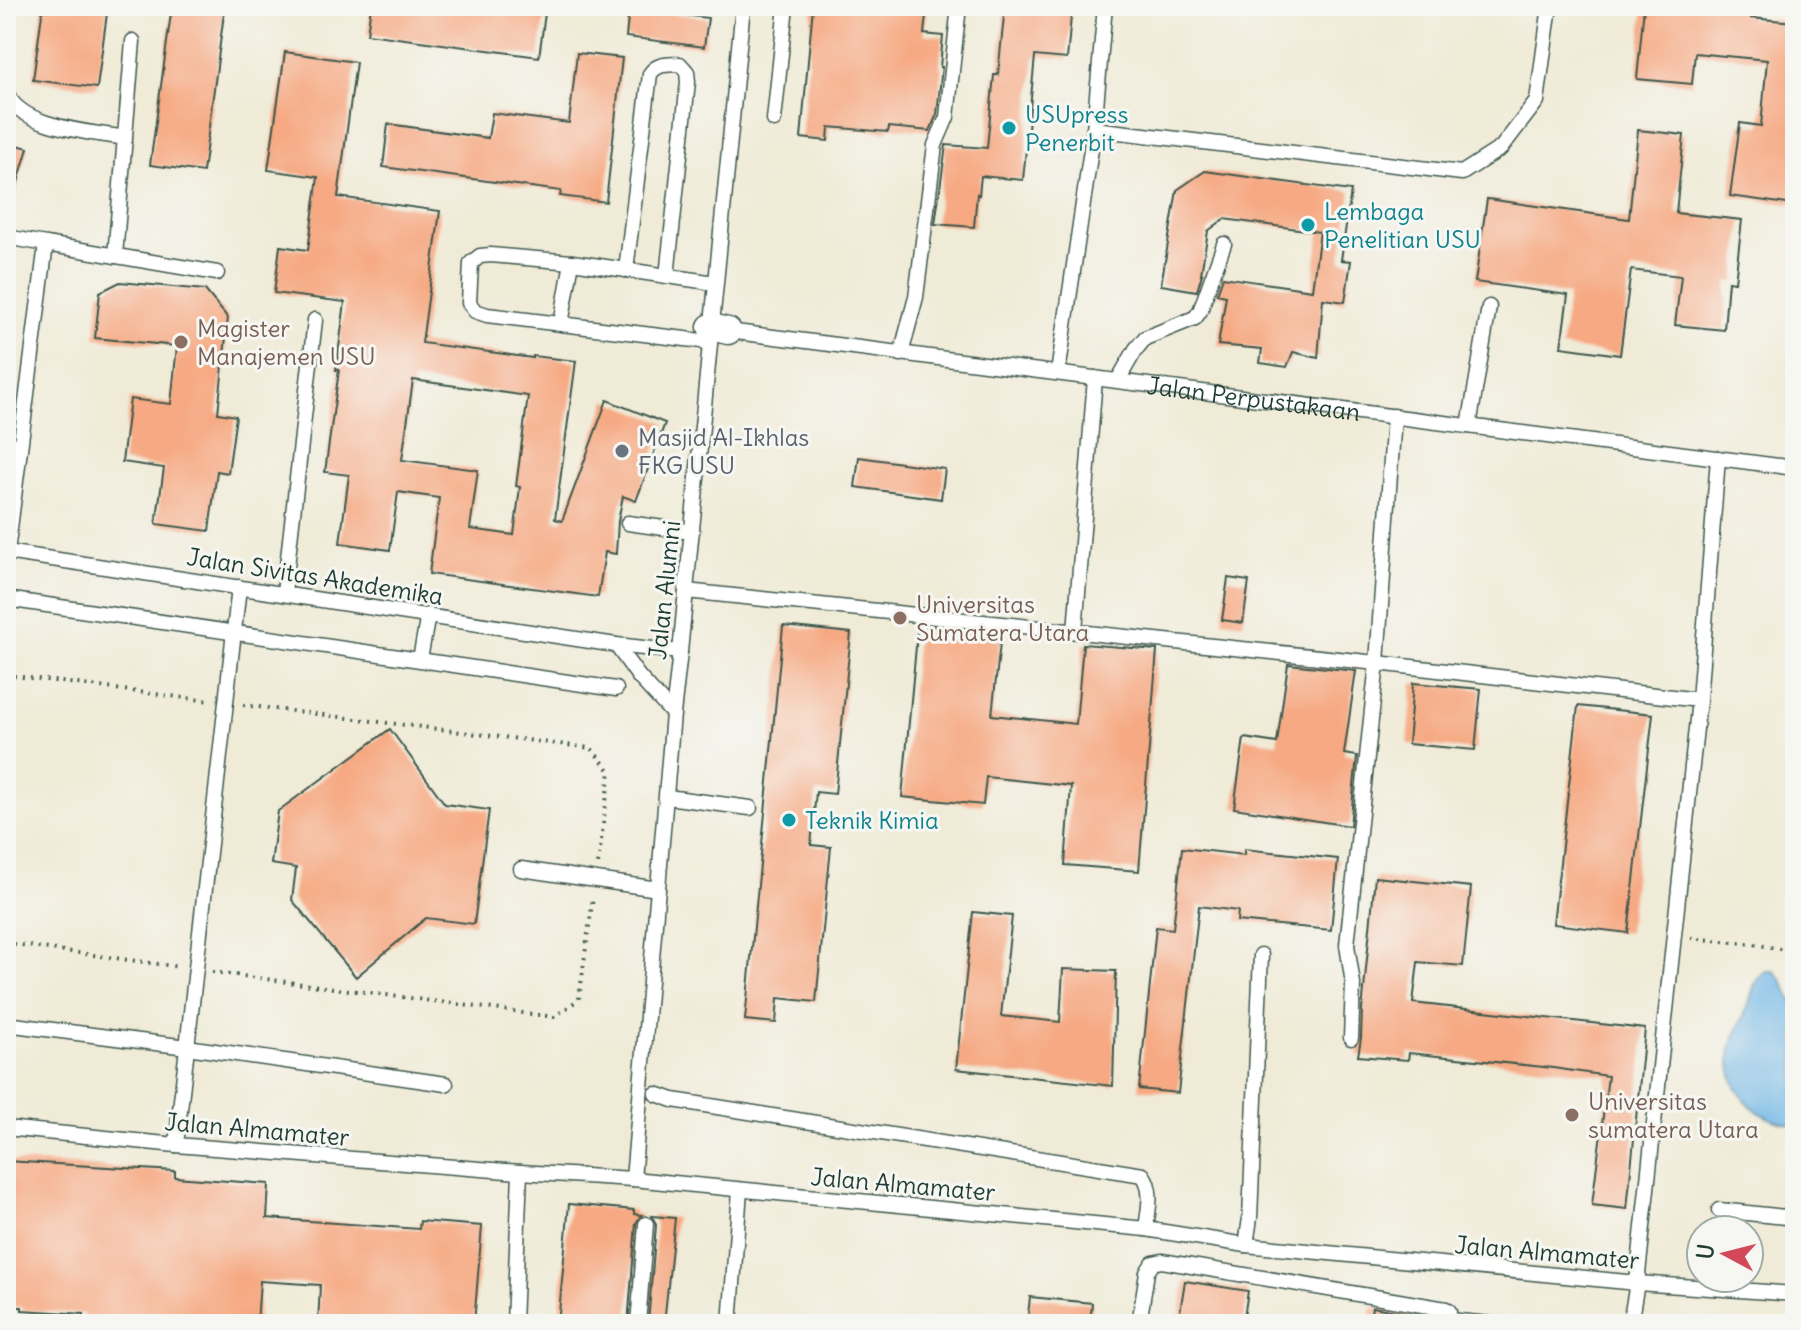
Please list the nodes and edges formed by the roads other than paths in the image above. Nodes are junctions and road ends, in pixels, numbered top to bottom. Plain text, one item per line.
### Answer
1 (8, 6) edge
2 (743, 6) edge
3 (786, 6) edge
4 (959, 6) edge
5 (1105, 6) edge
6 (1550, 6) edge
7 (6, 12) edge
8 (133, 41) dead end
9 (6, 91) edge
10 (774, 120) dead end
11 (1094, 129) junction
12 (125, 138) junction
13 (6, 237) edge
14 (46, 244) junction
15 (1224, 244) dead end
16 (115, 256) junction
17 (572, 262) junction
18 (626, 270) junction
19 (217, 273) dead end
20 (667, 276) junction
21 (715, 283) junction
22 (1489, 307) dead end
23 (315, 320) dead end
24 (561, 324) junction
25 (716, 333) junction
26 (901, 354) junction
27 (1058, 373) junction
28 (1095, 378) junction
29 (1118, 380) junction
30 (1394, 416) junction
31 (1469, 426) junction
32 (1718, 458) junction
33 (1795, 468) edge
34 (628, 523) dead end
35 (692, 532) junction
36 (6, 552) edge
37 (239, 587) junction
38 (686, 591) junction
39 (284, 593) junction
40 (6, 599) edge
41 (428, 615) junction
42 (1075, 631) junction
43 (233, 632) junction
44 (616, 645) junction
45 (680, 652) junction
46 (420, 659) junction
47 (1377, 663) junction
48 (616, 689) dead end
49 (1699, 700) junction
50 (673, 714) junction
51 (667, 797) junction
52 (750, 808) dead end
53 (521, 869) dead end
54 (658, 889) junction
55 (1261, 955) dead end
56 (6, 1024) edge
57 (1351, 1038) dead end
58 (187, 1047) junction
59 (446, 1084) dead end
60 (656, 1094) dead end
61 (6, 1128) edge
62 (176, 1145) junction
63 (520, 1172) junction
64 (633, 1179) junction
65 (740, 1190) junction
66 (1719, 1210) dead end
67 (1795, 1218) edge
68 (646, 1224) dead end
69 (1146, 1229) junction
70 (1246, 1245) junction
71 (1637, 1283) junction
72 (1795, 1294) edge
73 (1449, 1322) edge
74 (514, 1324) edge
75 (638, 1324) edge
76 (730, 1324) edge
77 (1139, 1324) edge
78 (1490, 1324) edge
79 (1630, 1324) edge

1 - 7 lane
2 - 21 lane, Jalan Alumni
3 - 10 lane
4 - 26 lane
5 - 11 lane
6 - 11 lane
8 - 12 lane
9 - 12 lane
11 - 27 lane
12 - 16 lane
13 - 14 lane
14 - 16 lane
14 - 36 lane
15 - 29 lane
16 - 19 lane
17 - 18 lane
17 - 24 lane
17 - 24 lane, Jalan Perpustakaan
18 - 20 lane
18 - 20 lane
20 - 21 lane
21 - 25 lane, Jalan Alumni
22 - 31 lane
23 - 39 lane
24 - 25 lane, Jalan Perpustakaan
25 - 26 lane, Jalan Perpustakaan
25 - 35 lane, Jalan Alumni
26 - 27 lane, Jalan Perpustakaan
27 - 28 lane, Jalan Perpustakaan
28 - 29 lane, Jalan Perpustakaan
28 - 42 lane
29 - 30 lane, Jalan Perpustakaan
30 - 31 lane, Jalan Perpustakaan
30 - 47 lane
31 - 32 lane, Jalan Perpustakaan
32 - 33 lane, Jalan Perpustakaan
32 - 49 lane
34 - 35 lane
35 - 38 lane, Jalan Alumni
36 - 37 lane, Jalan Sivitas Akademika
37 - 39 lane, Jalan Sivitas Akademika
37 - 43 lane
38 - 42 lane
38 - 45 lane, Jalan Alumni
39 - 41 lane, Jalan Sivitas Akademika
40 - 43 lane
41 - 44 lane, Jalan Sivitas Akademika
41 - 46 lane
42 - 47 lane
43 - 46 lane
43 - 58 lane
44 - 45 lane, Jalan Sivitas Akademika
44 - 50 lane
45 - 50 lane, Jalan Alumni
46 - 48 lane
47 - 49 lane
47 - 57 lane
49 - 71 lane
50 - 51 lane, Jalan Alumni
51 - 52 lane
51 - 54 lane, Jalan Alumni
53 - 54 lane
54 - 64 lane, Jalan Alumni
55 - 70 lane
56 - 58 lane
58 - 59 lane
58 - 62 lane
60 - 69 lane
61 - 62 lane, Jalan Almamater
62 - 63 lane, Jalan Almamater
63 - 64 lane, Jalan Almamater
63 - 74 lane
64 - 65 lane, Jalan Almamater
65 - 69 lane, Jalan Almamater
65 - 76 lane
66 - 67 lane
68 - 75 lane
69 - 70 lane, Jalan Almamater
70 - 71 lane, Jalan Almamater
71 - 72 lane, Jalan Almamater
71 - 79 lane
73 - 77 lane
73 - 78 lane

